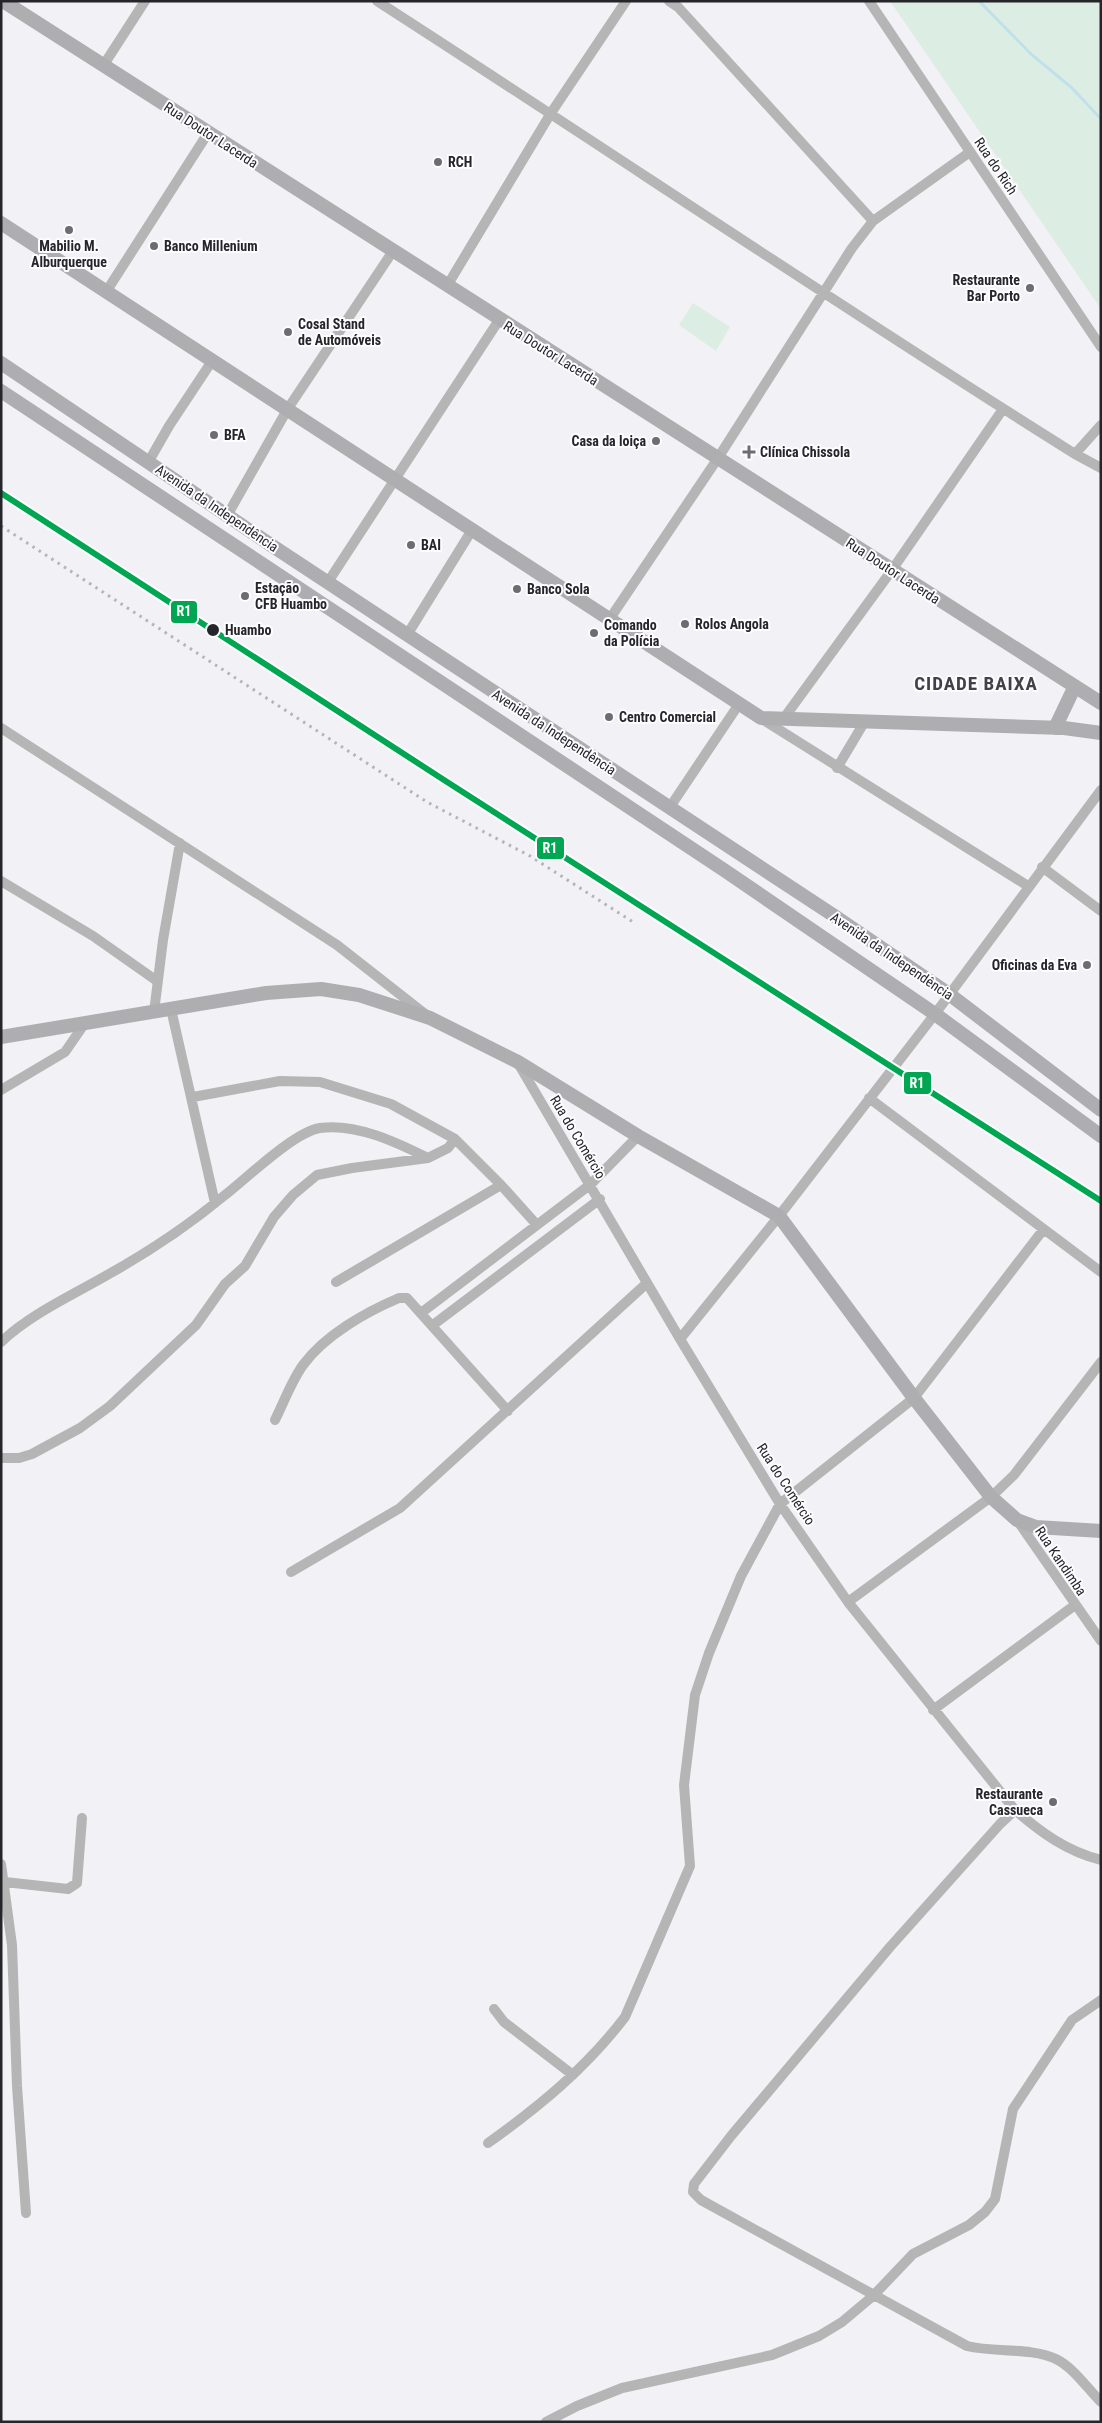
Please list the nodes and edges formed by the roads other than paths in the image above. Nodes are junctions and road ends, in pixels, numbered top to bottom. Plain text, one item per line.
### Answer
1 (3, 1) edge
2 (145, 1) edge
3 (376, 1) edge
4 (626, 1) edge
5 (669, 1) edge
6 (869, 1) edge
7 (103, 66) junction
8 (551, 113) junction
9 (208, 133) junction
10 (970, 152) junction
11 (873, 221) junction
12 (1, 223) edge
13 (393, 252) junction
14 (447, 286) junction
15 (106, 292) junction
16 (823, 294) junction
17 (499, 320) junction
18 (1101, 347) edge
19 (212, 361) junction
20 (1, 363) edge
21 (1, 391) edge
22 (59, 401) junction
23 (1003, 409) junction
24 (287, 410) junction
25 (46, 422) junction
26 (1101, 425) edge
27 (1075, 454) junction
28 (718, 458) junction
29 (149, 461) junction
30 (1101, 468) edge
31 (394, 479) junction
32 (228, 514) junction
33 (472, 530) junction
34 (276, 549) junction
35 (265, 567) junction
36 (892, 570) junction
37 (328, 582) junction
38 (609, 620) junction
39 (407, 635) junction
40 (1074, 688) junction
41 (1101, 703) edge
42 (739, 704) junction
43 (761, 718) junction
44 (784, 718) junction
45 (866, 721) junction
46 (544, 726) junction
47 (1, 728) edge
48 (1056, 728) junction
49 (1101, 733) edge
50 (534, 744) junction
51 (837, 768) junction
52 (1101, 790) edge
53 (670, 807) junction
54 (180, 843) junction
55 (1042, 866) junction
56 (1, 881) edge
57 (1028, 886) junction
58 (815, 903) junction
59 (1101, 911) edge
60 (833, 915) junction
61 (802, 924) junction
62 (819, 935) junction
63 (157, 981) junction
64 (949, 994) junction
65 (171, 1009) junction
66 (154, 1012) junction
67 (935, 1014) junction
68 (430, 1018) junction
69 (85, 1023) junction
70 (1, 1037) edge
71 (518, 1062) junction
72 (1, 1090) edge
73 (1078, 1094) junction
74 (193, 1097) junction
75 (869, 1098) junction
76 (1101, 1110) edge
77 (1067, 1112) junction
78 (638, 1136) junction
79 (1101, 1136) edge
80 (455, 1139) junction
81 (428, 1158) junction
82 (591, 1184) junction
83 (501, 1185) junction
84 (600, 1199) junction
85 (215, 1203) junction
86 (779, 1216) junction
87 (537, 1225) junction
88 (1043, 1230) junction
89 (1101, 1272) edge
90 (336, 1282) dead end
91 (647, 1283) junction
92 (421, 1313) junction
93 (433, 1325) junction
94 (680, 1339) junction
95 (1, 1342) edge
96 (1101, 1362) edge
97 (914, 1398) junction
98 (508, 1411) junction
99 (275, 1420) dead end
100 (1, 1458) edge
101 (991, 1497) junction
102 (780, 1504) junction
103 (1017, 1520) junction
104 (1101, 1530) edge
105 (290, 1572) dead end
106 (848, 1602) junction
107 (1075, 1605) junction
108 (1101, 1641) edge
109 (933, 1710) junction
110 (1015, 1810) junction
111 (82, 1818) dead end
112 (1101, 1860) edge
113 (1, 1864) edge
114 (5, 1882) junction
115 (5, 1906) edge
116 (1101, 2000) edge
117 (494, 2009) dead end
118 (573, 2076) junction
119 (488, 2142) dead end
120 (26, 2213) dead end
121 (873, 2296) junction
122 (1101, 2402) edge
123 (546, 2422) edge

1 - 7 main road, Rua Doutor Lacerda
2 - 7 street
3 - 8 street
4 - 8 street
5 - 11 street
6 - 10 street, Rua do Rich
7 - 9 main road, Rua Doutor Lacerda
8 - 14 street
8 - 16 street
9 - 13 main road, Rua Doutor Lacerda
9 - 15 street
10 - 11 street
10 - 18 street, Rua do Rich
11 - 16 street
12 - 15 main road
13 - 14 main road, Rua Doutor Lacerda
13 - 24 street
14 - 17 main road, Rua Doutor Lacerda
15 - 19 main road
16 - 23 street
16 - 28 street
17 - 28 main road, Rua Doutor Lacerda
17 - 31 street
19 - 24 main road
19 - 29 street
20 - 22 main road, Avenida da Independência
21 - 25 main road, Avenida da Independência
22 - 25 main road
22 - 29 main road, Avenida da Independência
23 - 27 street
23 - 36 street
24 - 31 main road
24 - 32 street
25 - 35 main road, Avenida da Independência
26 - 27 street
27 - 30 street
28 - 36 main road, Rua Doutor Lacerda
28 - 38 street
29 - 32 main road, Avenida da Independência
31 - 33 main road
31 - 37 street
32 - 34 main road, Avenida da Independência
33 - 38 main road
33 - 39 street
34 - 35 main road
34 - 37 main road, Avenida da Independência
35 - 50 main road, Avenida da Independência
36 - 40 main road, Rua Doutor Lacerda
36 - 44 street
37 - 39 main road, Avenida da Independência
38 - 42 main road
39 - 46 main road, Avenida da Independência
40 - 41 main road, Rua Doutor Lacerda
40 - 48 main road
42 - 43 main road
42 - 53 street
43 - 44 main road
43 - 51 street
44 - 45 main road
45 - 48 main road
45 - 51 street
46 - 50 main road
46 - 53 main road, Avenida da Independência
47 - 54 street
48 - 49 main road
50 - 61 main road, Avenida da Independência
51 - 57 street
52 - 55 street
53 - 58 main road, Avenida da Independência
54 - 63 street
54 - 68 street
55 - 57 street
55 - 59 street
56 - 63 street
57 - 64 street
58 - 60 main road, Avenida da Independência
58 - 61 main road
60 - 62 main road
60 - 64 main road, Avenida da Independência
61 - 62 main road, Avenida da Independência
62 - 67 main road, Avenida da Independência
63 - 66 street
64 - 67 street
64 - 73 main road, Avenida da Independência
65 - 66 main road
65 - 68 main road
65 - 74 street
66 - 69 main road
67 - 75 street
67 - 77 main road, Avenida da Independência
68 - 71 main road
69 - 70 main road
69 - 72 street
71 - 78 main road
71 - 82 street, Rua do Comércio
73 - 76 main road, Avenida da Independência
73 - 77 main road
74 - 80 street
74 - 85 street
75 - 86 street
75 - 88 street
77 - 79 main road, Avenida da Independência
78 - 82 street
78 - 86 main road
80 - 81 street
80 - 83 street
81 - 85 street
81 - 100 street
82 - 84 street, Rua do Comércio
82 - 87 street
83 - 87 street
83 - 90 street
84 - 91 street, Rua do Comércio
84 - 93 street
85 - 95 street
86 - 94 street
86 - 97 main road
87 - 92 street
88 - 89 street
88 - 97 street
91 - 94 street, Rua do Comércio
91 - 98 street
92 - 93 street
92 - 99 street
93 - 98 street
94 - 102 street, Rua do Comércio
96 - 101 street
97 - 101 main road
97 - 102 street
98 - 105 street
101 - 103 main road
101 - 106 street
102 - 106 street, Rua do Comércio
102 - 118 street
103 - 104 main road
103 - 107 street, Rua Kandimba
106 - 109 street, Rua do Comércio
107 - 108 street, Rua Kandimba
107 - 109 street
109 - 110 street, Rua do Comércio
110 - 112 street, Rua do Comércio
110 - 121 street
111 - 114 street
113 - 114 street
114 - 115 street
115 - 120 street
116 - 121 street
117 - 118 street
118 - 119 street
121 - 122 street
121 - 123 street

